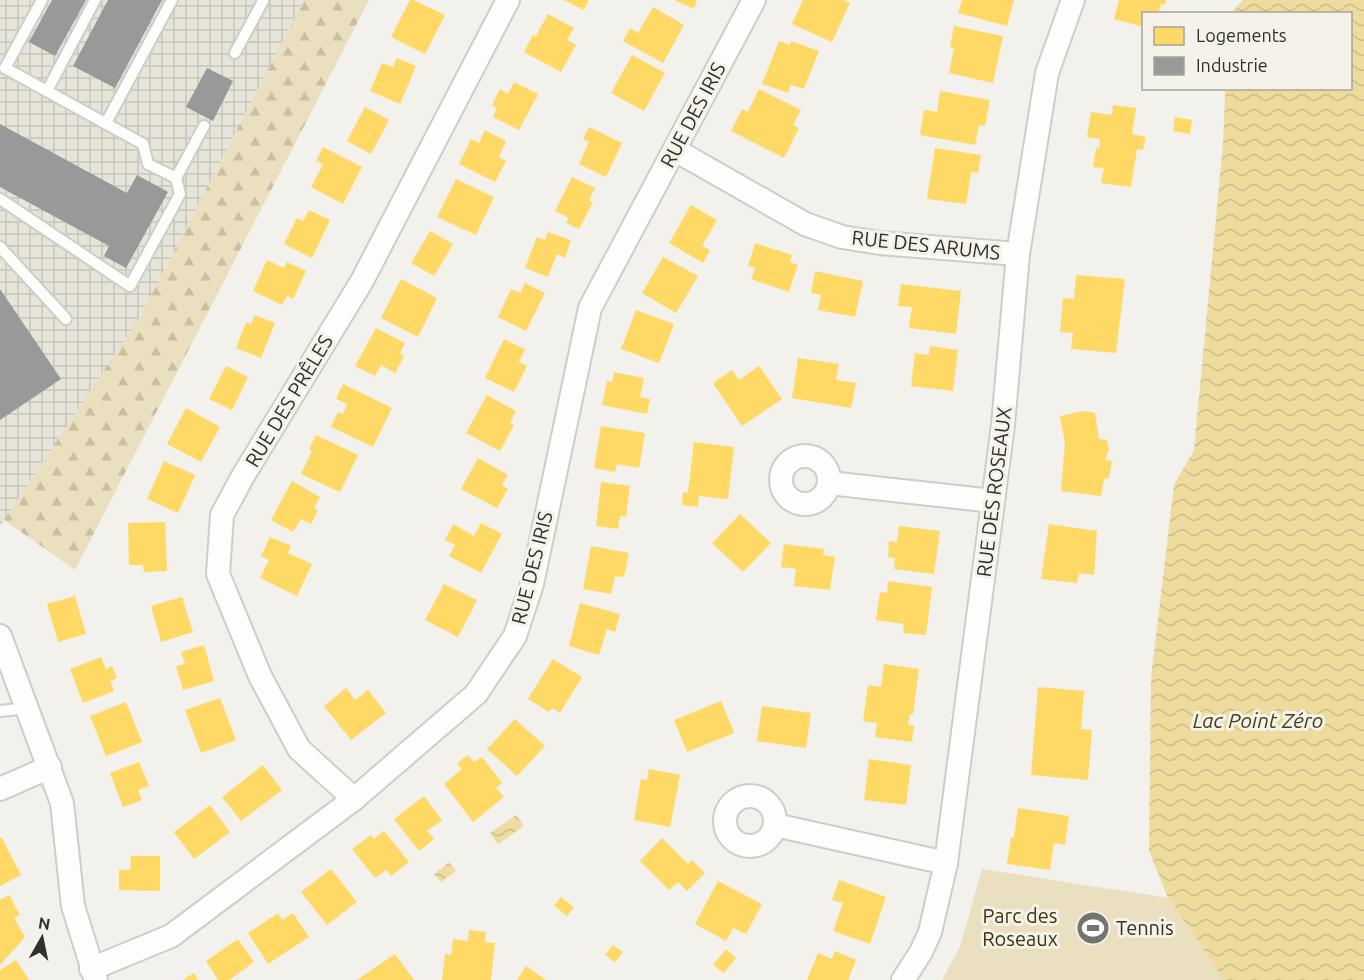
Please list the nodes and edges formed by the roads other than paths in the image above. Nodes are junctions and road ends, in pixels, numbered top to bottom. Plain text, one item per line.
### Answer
1 (42, 0) edge
2 (95, 0) edge
3 (172, 0) edge
4 (262, 0) edge
5 (508, 0) edge
6 (754, 0) edge
7 (1073, 0) edge
8 (235, 53) dead end
9 (2, 69) edge
10 (47, 91) junction
11 (106, 123) junction
12 (204, 126) dead end
13 (675, 150) junction
14 (176, 178) junction
15 (0, 199) edge
16 (0, 247) edge
17 (1018, 254) junction
18 (66, 320) dead end
19 (829, 483) dead end
20 (993, 501) junction
21 (2, 649) edge
22 (28, 708) junction
23 (0, 711) edge
24 (50, 767) junction
25 (0, 789) edge
26 (354, 799) junction
27 (775, 825) dead end
28 (946, 863) junction
29 (93, 974) edge
30 (903, 980) edge

1 - 9 lane
2 - 10 lane
3 - 11 lane
4 - 8 lane
5 - 26 street, RUE DES PRÊLES
6 - 13 street, RUE DES IRIS
7 - 17 street, RUE DES ROSEAUX
9 - 10 lane
10 - 11 lane
11 - 14 lane
12 - 14 lane
13 - 17 street, RUE DES ARUMS
13 - 26 street, RUE DES IRIS
14 - 15 lane
16 - 18 lane
17 - 20 street, RUE DES ROSEAUX
19 - 20 street
20 - 28 street, RUE DES ROSEAUX
21 - 22 street
22 - 23 lane
22 - 24 street
24 - 25 street
24 - 29 street
26 - 29 street, RUE DES IRIS
27 - 28 street
28 - 30 street, RUE DES ROSEAUX

